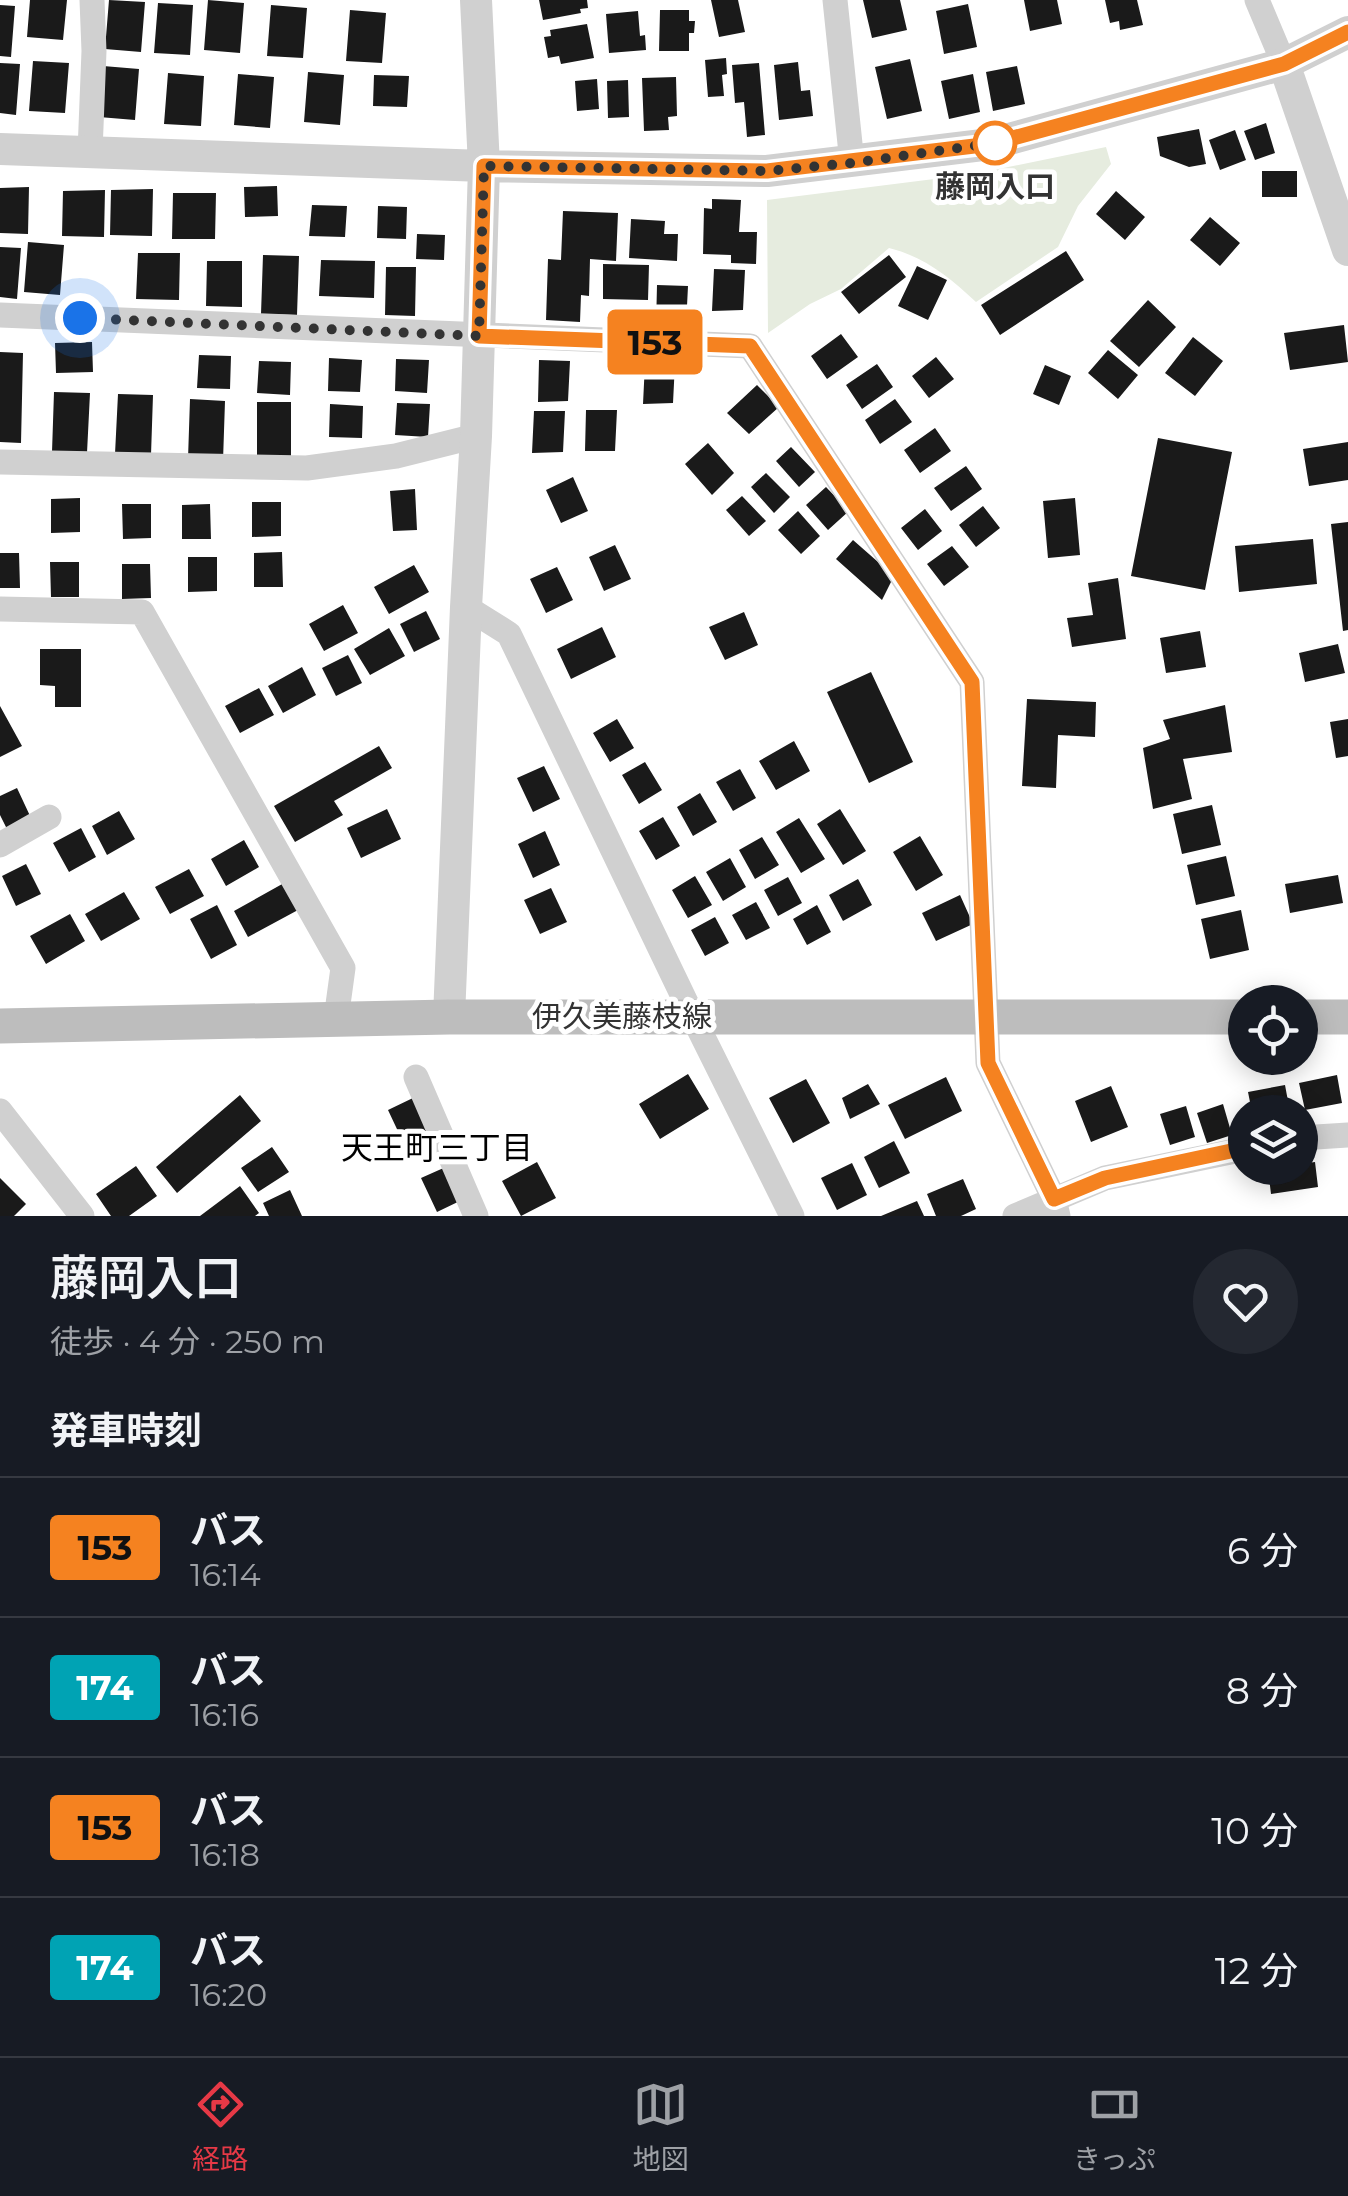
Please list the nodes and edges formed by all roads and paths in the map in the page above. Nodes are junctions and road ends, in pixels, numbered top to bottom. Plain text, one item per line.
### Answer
1 (92, 0) edge
2 (476, 0) edge
3 (835, 0) edge
4 (1257, 0) edge
5 (1348, 32) edge
6 (1284, 64) junction
7 (0, 148) edge
8 (90, 152) junction
9 (852, 163) junction
10 (484, 166) junction
11 (1348, 250) edge
12 (0, 315) edge
13 (479, 336) junction
14 (476, 436) junction
15 (0, 462) edge
16 (466, 608) junction
17 (0, 609) edge
18 (49, 816) dead end
19 (0, 844) edge
20 (692, 1017) junction
21 (988, 1017) junction
22 (1228, 1017) edge
23 (1318, 1017) edge
24 (1348, 1017) edge
25 (449, 1018) junction
26 (336, 1019) junction
27 (0, 1026) edge
28 (416, 1077) dead end
29 (0, 1111) edge
30 (1348, 1134) edge
31 (1318, 1136) edge
32 (1228, 1152) edge
33 (1056, 1207) edge
34 (82, 1216) edge
35 (476, 1216) edge
36 (792, 1216) edge
37 (1015, 1216) edge

1 - 8 street
2 - 10 street
3 - 9 street
4 - 6 street
5 - 6 street
6 - 9 street
6 - 11 street
7 - 8 street
8 - 10 street
9 - 10 street
10 - 13 street
12 - 13 street
13 - 14 street
13 - 21 street
14 - 15 street
14 - 16 street
16 - 20 street
16 - 25 street
17 - 26 street
18 - 19 street
20 - 21 main road, 伊久美藤枝線
20 - 25 main road, 伊久美藤枝線
20 - 36 street
21 - 22 main road, 伊久美藤枝線
21 - 33 street
23 - 24 main road
25 - 26 main road, 伊久美藤枝線
26 - 27 main road, 伊久美藤枝線
28 - 35 street
29 - 34 street
30 - 31 street
32 - 33 street
33 - 37 street

